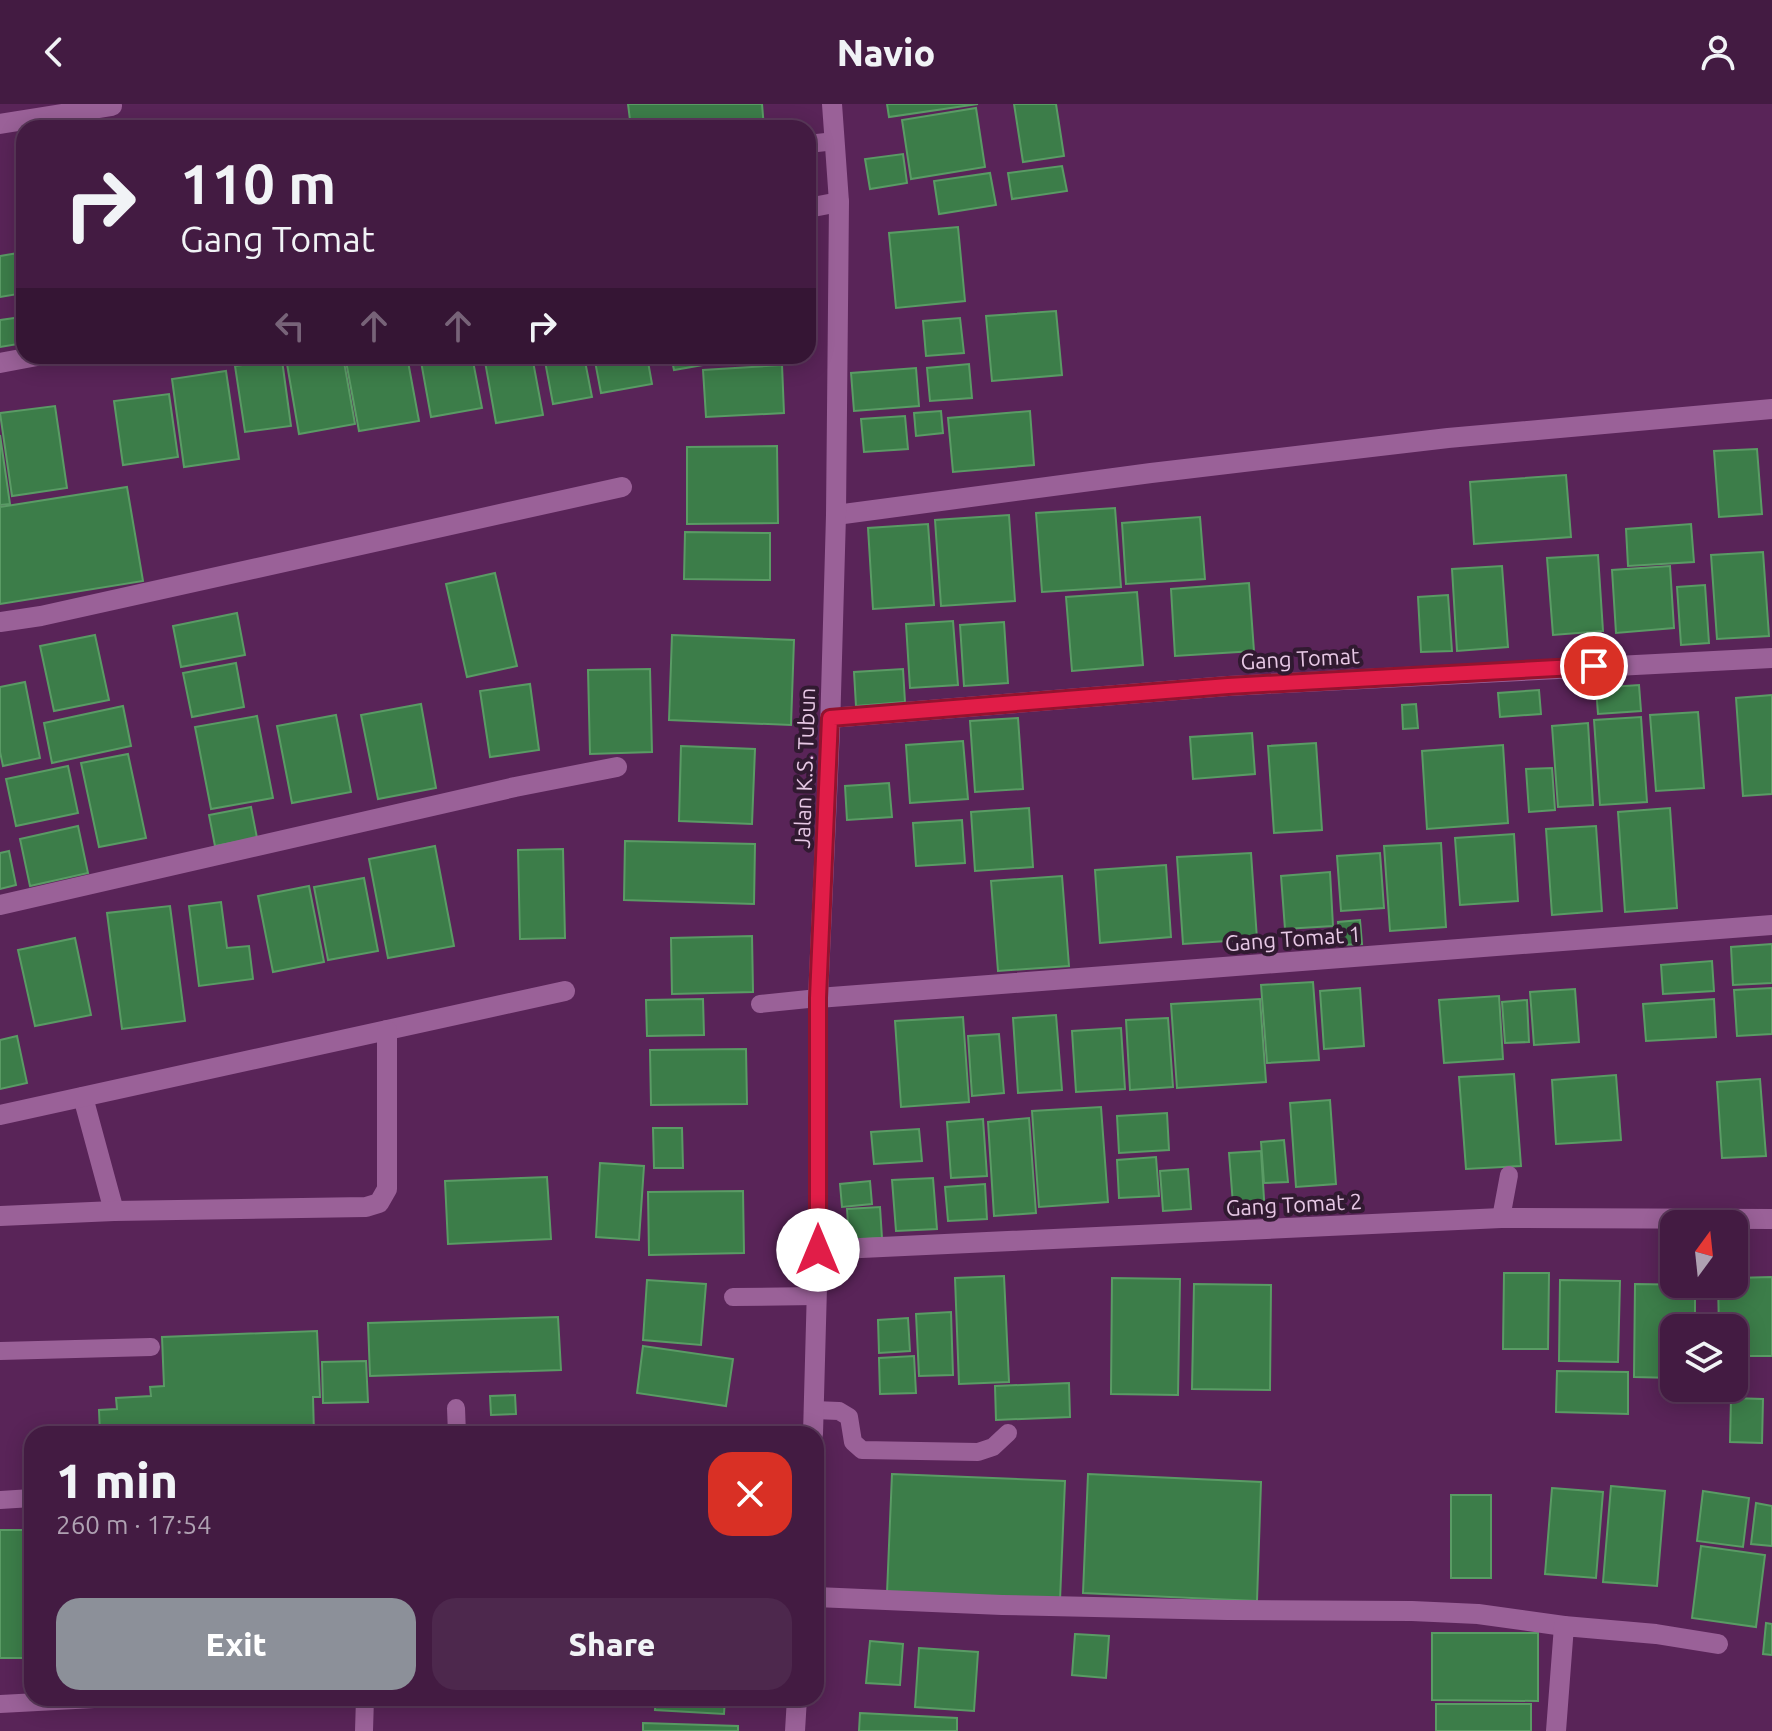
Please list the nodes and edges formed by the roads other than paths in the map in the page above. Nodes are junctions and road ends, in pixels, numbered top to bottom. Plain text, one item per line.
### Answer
1 (832, 104) edge
2 (112, 106) dead end
3 (25, 120) edge
4 (835, 141) junction
5 (816, 143) edge
6 (839, 202) junction
7 (816, 206) edge
8 (1772, 409) edge
9 (622, 487) dead end
10 (836, 515) junction
11 (0, 622) edge
12 (1772, 658) edge
13 (830, 718) junction
14 (617, 767) dead end
15 (0, 905) edge
16 (1772, 925) edge
17 (565, 991) dead end
18 (818, 998) junction
19 (760, 1004) dead end
20 (387, 1030) junction
21 (83, 1097) junction
22 (0, 1115) edge
23 (1509, 1175) dead end
24 (114, 1211) junction
25 (0, 1216) edge
26 (1501, 1218) junction
27 (1772, 1219) edge
28 (818, 1250) junction
29 (816, 1296) junction
30 (733, 1297) dead end
31 (151, 1347) dead end
32 (0, 1351) edge
33 (456, 1408) dead end
34 (814, 1410) junction
35 (457, 1426) edge
36 (813, 1426) edge
37 (1008, 1433) dead end
38 (24, 1498) edge
39 (0, 1500) edge
40 (824, 1597) edge
41 (1564, 1626) junction
42 (1718, 1644) dead end
43 (24, 1703) edge
44 (0, 1704) edge
45 (365, 1706) edge
46 (797, 1706) edge
47 (364, 1731) edge
48 (795, 1731) edge
49 (1556, 1731) edge

1 - 4 street, Jalan K.S. Tubun
2 - 3 street
4 - 5 lane
4 - 6 street, Jalan K.S. Tubun
6 - 7 street
6 - 10 street, Jalan K.S. Tubun
8 - 10 street
9 - 11 street
10 - 13 street, Jalan K.S. Tubun
12 - 13 street, Gang Tomat
13 - 18 street, Jalan K.S. Tubun
14 - 15 street
16 - 18 street, Gang Tomat 1
17 - 20 street
18 - 19 lane
18 - 28 street, Jalan K.S. Tubun
20 - 21 street
20 - 24 street
21 - 22 street
21 - 24 street
23 - 26 lane
24 - 25 street
26 - 27 street, Gang Tomat 2
26 - 28 street, Gang Tomat 2
28 - 29 street, Jalan K.S. Tubun
29 - 30 lane
29 - 34 street, Jalan K.S. Tubun
31 - 32 lane
33 - 35 lane
34 - 36 street, Jalan K.S. Tubun
34 - 37 lane
38 - 39 lane
40 - 41 street
41 - 42 street
41 - 49 street
43 - 44 lane
45 - 47 lane
46 - 48 street

